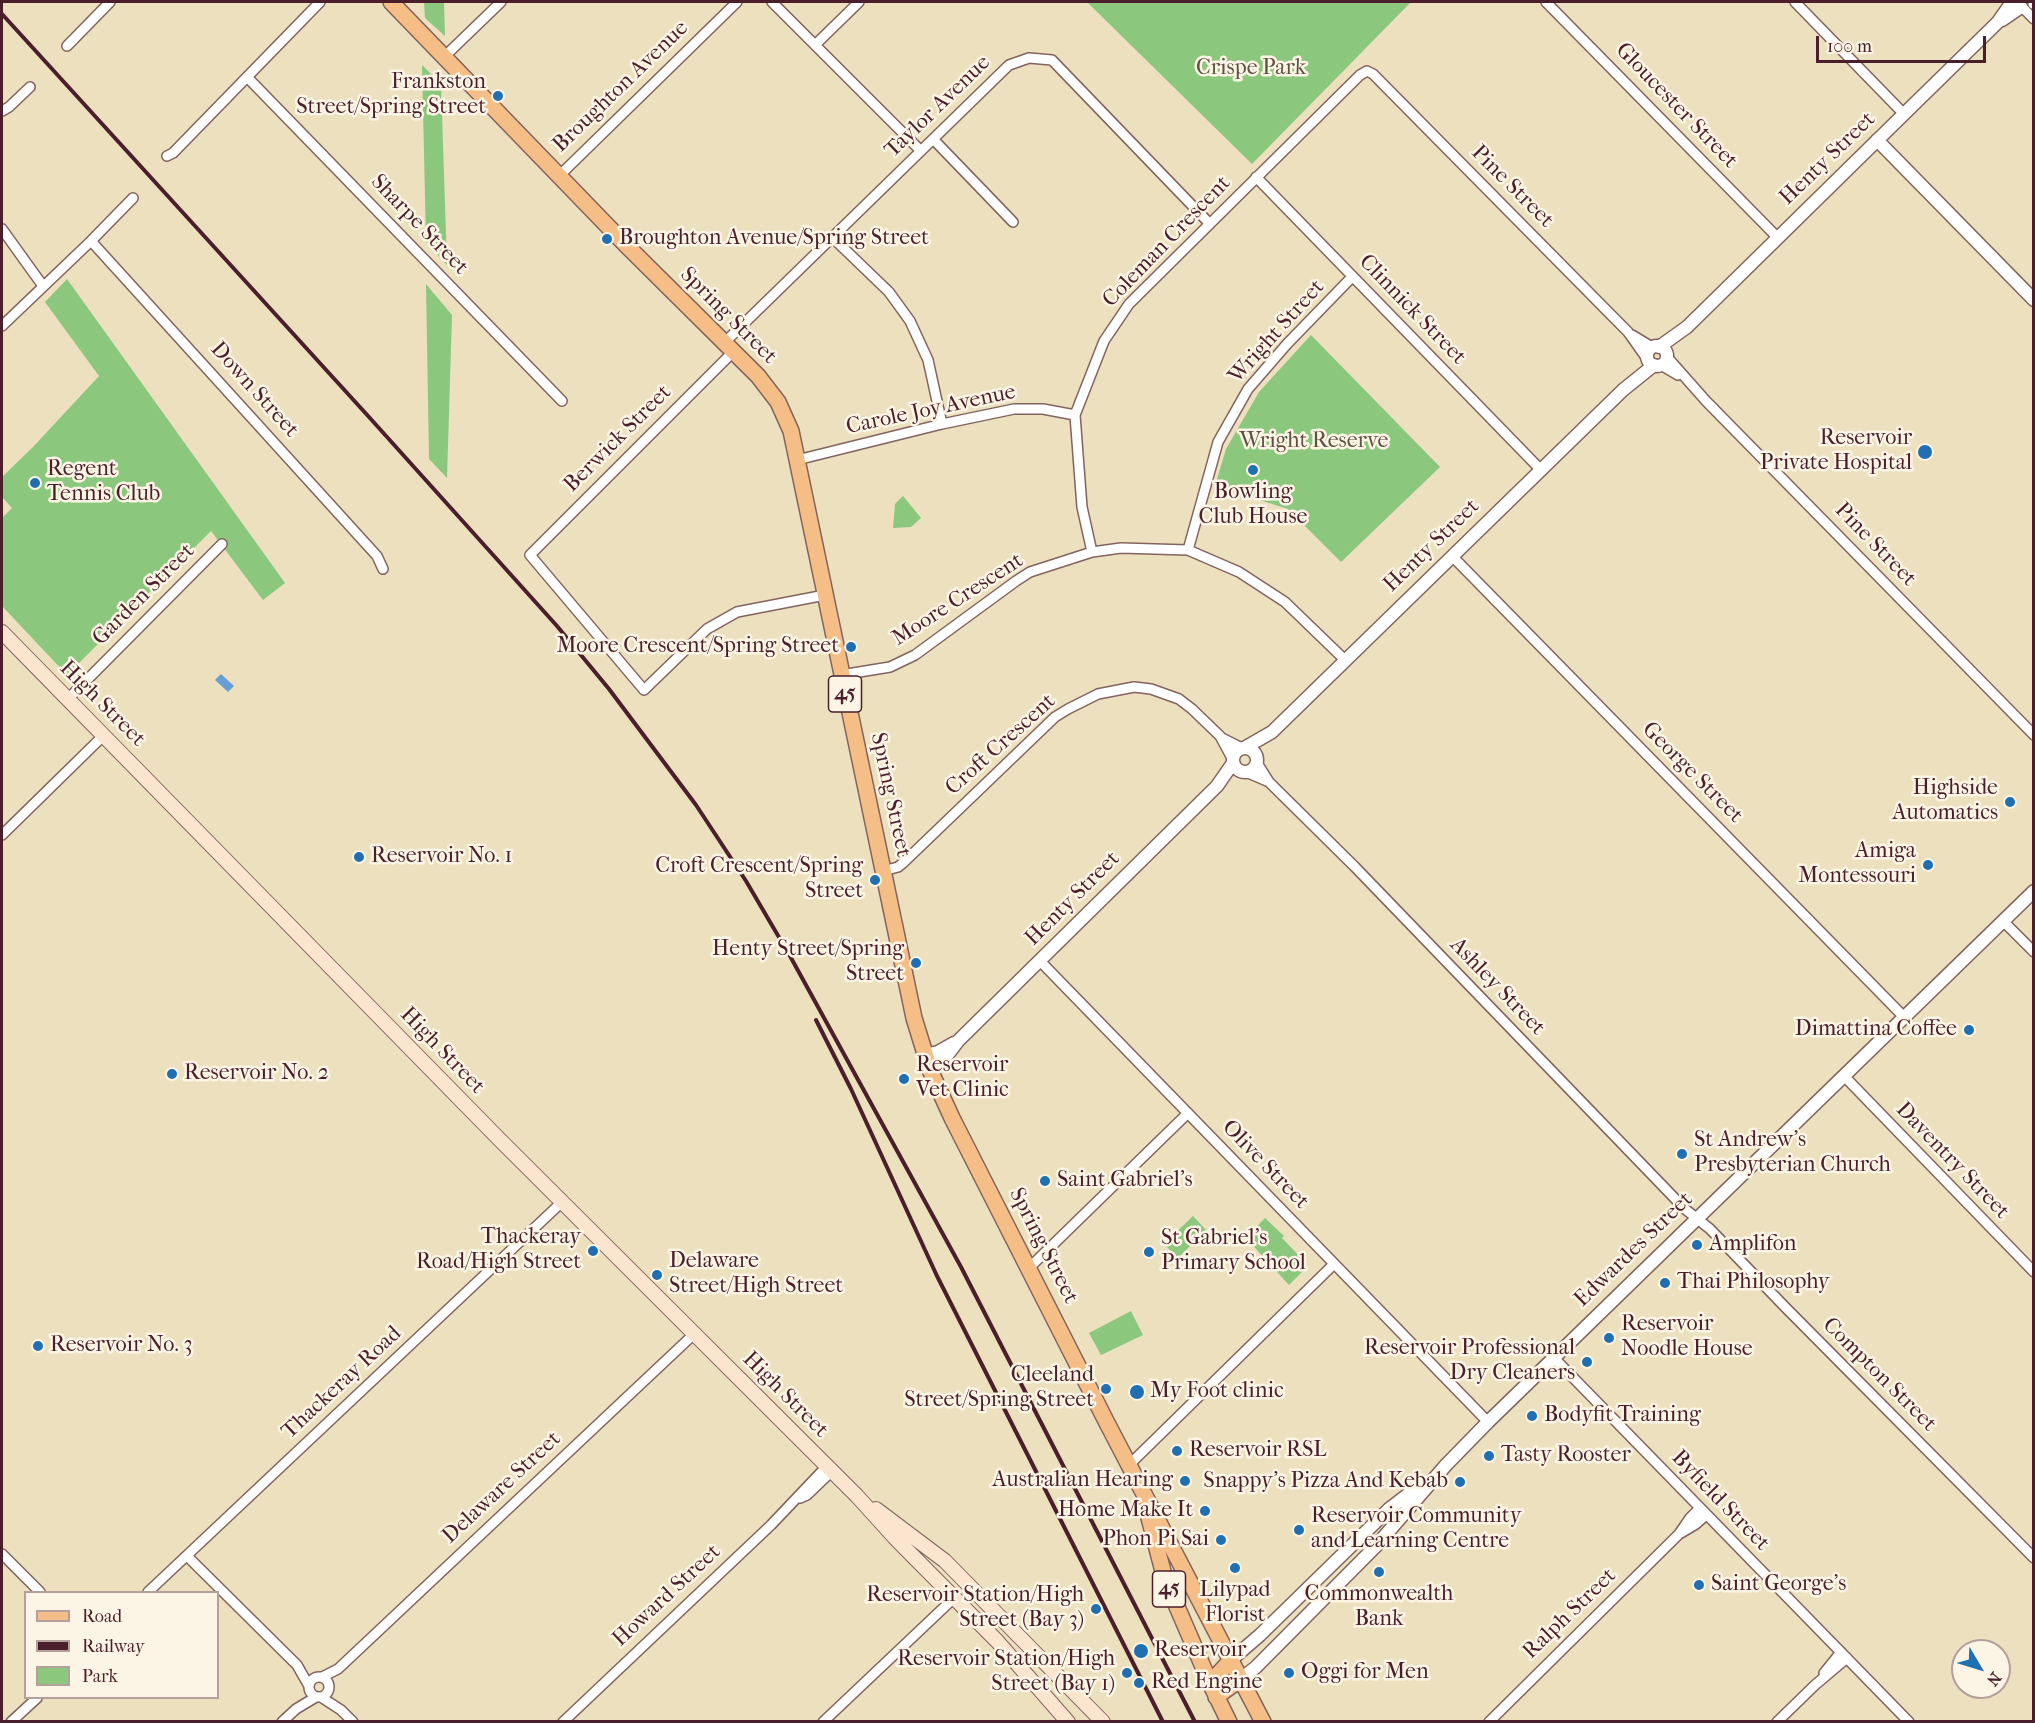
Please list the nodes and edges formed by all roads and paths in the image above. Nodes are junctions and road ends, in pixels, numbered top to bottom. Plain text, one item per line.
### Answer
1 (110, 2) edge
2 (320, 2) edge
3 (391, 2) edge
4 (501, 2) edge
5 (737, 2) edge
6 (772, 2) edge
7 (859, 2) edge
8 (1546, 2) edge
9 (1795, 2) edge
10 (2025, 4) edge
11 (2034, 19) edge
12 (816, 44) junction
13 (67, 46) dead end
14 (444, 57) junction
15 (1367, 71) joint
16 (247, 77) junction
17 (30, 87) dead end
18 (2, 111) edge
19 (1904, 114) junction
20 (933, 139) junction
21 (1877, 140) junction
22 (921, 151) junction
23 (167, 156) dead end
24 (559, 176) junction
25 (1256, 177) junction
26 (133, 198) dead end
27 (1013, 222) dead end
28 (1210, 224) junction
29 (2, 229) edge
30 (833, 238) junction
31 (1778, 238) junction
32 (92, 241) junction
33 (1353, 277) junction
34 (43, 286) junction
35 (2034, 300) edge
36 (2, 326) edge
37 (729, 347) junction
38 (1657, 357) junction
39 (562, 401) dead end
40 (1075, 415) junction
41 (942, 424) junction
42 (797, 460) junction
43 (1540, 469) junction
44 (222, 544) dead end
45 (1188, 550) junction
46 (1092, 552) junction
47 (1452, 556) junction
48 (383, 569) dead end
49 (825, 595) junction
50 (2, 632) edge
51 (1345, 660) junction
52 (841, 675) junction
53 (68, 699) junction
54 (1272, 732) junction
55 (2034, 735) edge
56 (103, 736) junction
57 (1220, 736) junction
58 (1244, 748) junction
59 (1257, 761) junction
60 (1239, 766) junction
61 (1269, 782) junction
62 (2, 835) edge
63 (883, 871) junction
64 (2034, 891) edge
65 (2003, 921) junction
66 (2034, 952) edge
67 (1040, 961) junction
68 (1904, 1017) junction
69 (927, 1062) junction
70 (1844, 1076) junction
71 (1188, 1113) junction
72 (562, 1202) junction
73 (1698, 1220) junction
74 (1334, 1264) junction
75 (1029, 1268) junction
76 (2034, 1272) edge
77 (694, 1334) junction
78 (1553, 1358) junction
79 (1488, 1422) junction
80 (1129, 1465) junction
81 (1446, 1465) junction
82 (829, 1468) junction
83 (1142, 1491) junction
84 (858, 1496) junction
85 (1703, 1511) junction
86 (934, 1551) junction
87 (1173, 1551) junction
88 (2, 1554) edge
89 (187, 1556) junction
90 (2034, 1558) edge
91 (920, 1562) junction
92 (1159, 1562) junction
93 (38, 1591) edge
94 (150, 1591) edge
95 (955, 1597) junction
96 (1844, 1655) junction
97 (1231, 1660) junction
98 (297, 1665) junction
99 (1241, 1679) junction
100 (324, 1682) junction
101 (1213, 1690) junction
102 (314, 1692) junction
103 (36, 1699) edge
104 (341, 1710) junction
105 (1257, 1718) edge
106 (11, 1722) edge
107 (282, 1722) edge
108 (353, 1722) edge
109 (563, 1722) edge
110 (823, 1722) edge
111 (1068, 1722) edge
112 (1103, 1722) edge
113 (1230, 1722) edge
114 (1489, 1722) edge
115 (1777, 1722) edge
116 (1909, 1722) edge

1 - 13 street
2 - 16 street
3 - 14 main road, Spring Street / 45
4 - 14 street
5 - 24 street, Broughton Avenue
6 - 12 street
7 - 12 street
8 - 31 street, Gloucester Street
9 - 19 street
10 - 11 street
10 - 19 street, Henty Street
12 - 22 street
14 - 24 main road, Spring Street / 45
15 - 25 street, Coleman Crescent
15 - 38 street, Pine Street
16 - 23 street
16 - 39 street, Sharpe Street
17 - 18 street
19 - 21 street, Henty Street
20 - 22 street, Taylor Avenue
20 - 27 street
20 - 28 street, Taylor Avenue
21 - 31 street, Henty Street
21 - 35 street
22 - 30 street, Taylor Avenue
24 - 37 main road, Spring Street / 45
25 - 28 street, Coleman Crescent
25 - 33 street, Clinnick Street
26 - 32 street
28 - 40 street, Coleman Crescent
29 - 34 street
30 - 37 street, Taylor Avenue
30 - 41 street
31 - 38 street, Henty Street
32 - 34 street
32 - 48 street, Down Street
33 - 43 street, Clinnick Street
33 - 45 street, Wright Street
34 - 36 street
37 - 42 main road, Spring Street / 45
37 - 49 street, Berwick Street
38 - 43 street, Henty Street
38 - 55 street, Pine Street
40 - 41 street, Carole Joy Avenue
40 - 46 street, Coleman Crescent
41 - 42 street, Carole Joy Avenue
42 - 49 main road, Spring Street / 45
43 - 47 street, Henty Street
44 - 53 street, Garden Street
45 - 46 street, Moore Crescent
45 - 51 street, Moore Crescent
46 - 52 street, Moore Crescent
47 - 51 street, Henty Street
47 - 68 street, George Street
49 - 52 main road, Spring Street / 45
50 - 53 main road, High Street
51 - 54 street, Henty Street
52 - 63 main road, Spring Street / 45
53 - 56 main road, High Street
54 - 58 street, Henty Street
54 - 59 street, Henty Street
56 - 62 street
56 - 72 main road, High Street
57 - 58 street, Croft Crescent
57 - 60 street, Croft Crescent
57 - 63 street, Croft Crescent
58 - 59 street
58 - 60 street
59 - 60 street
59 - 61 street, Ashley Street
60 - 61 street, Ashley Street
60 - 67 street, Henty Street
61 - 73 street, Ashley Street
63 - 69 main road, Spring Street / 45
64 - 65 street, Edwardes Street
65 - 66 street
65 - 68 street, Edwardes Street
67 - 69 street, Henty Street
67 - 71 street, Olive Street
68 - 70 street, Edwardes Street
69 - 75 main road, Spring Street / 45
70 - 73 street, Edwardes Street
70 - 76 street, Daventry Street
71 - 74 street, Olive Street
71 - 75 street
72 - 77 main road, High Street
72 - 89 street, Thackeray Road
73 - 78 street, Edwardes Street
73 - 90 street, Compton Street
74 - 79 street, Olive Street
74 - 80 street
75 - 80 main road, Spring Street / 45
77 - 82 main road, High Street
77 - 100 street, Delaware Street
78 - 79 street, Edwardes Street
78 - 85 street, Byfield Street
79 - 81 street, Edwardes Street
80 - 83 main road, Spring Street / 45
81 - 97 street, Edwardes Street
81 - 99 street, Edwardes Street
82 - 84 main road, High Street
82 - 109 street, Howard Street
83 - 87 main road, Spring Street / 45
83 - 92 main road, Spring Street / 45
84 - 86 main road, High Street
84 - 91 main road, High Street
85 - 96 street, Byfield Street
85 - 114 street, Ralph Street
86 - 91 main road
86 - 112 main road, High Street
87 - 92 main road
87 - 97 main road, Spring Street / 45
88 - 93 street
89 - 94 street, Thackeray Road
89 - 98 street
91 - 95 main road, High Street
92 - 101 main road, Spring Street / 45
95 - 110 street
95 - 111 main road, High Street
96 - 115 street
96 - 116 street, Byfield Street
97 - 99 main road, Spring Street / 45
97 - 101 main road
98 - 100 street
98 - 102 street
99 - 101 main road
99 - 105 main road, Spring Street / 45
100 - 102 street
100 - 102 street
100 - 104 street
101 - 113 main road, Spring Street / 45
102 - 104 street
102 - 107 street
103 - 106 street
104 - 108 street

